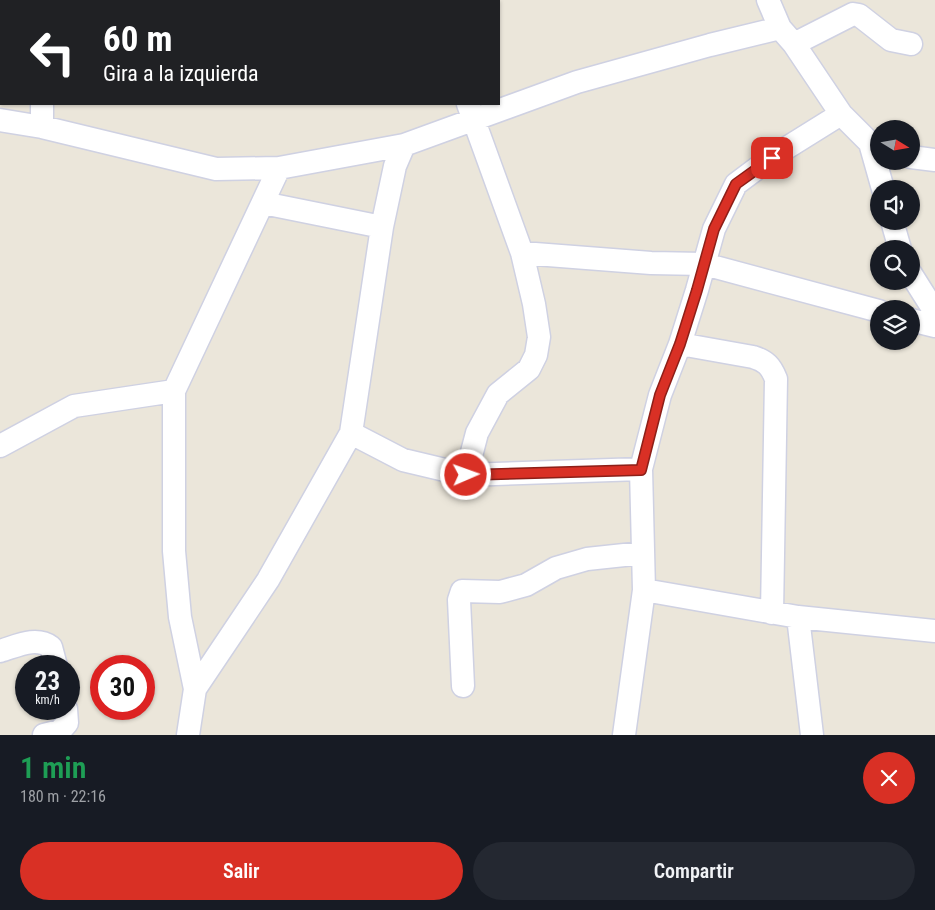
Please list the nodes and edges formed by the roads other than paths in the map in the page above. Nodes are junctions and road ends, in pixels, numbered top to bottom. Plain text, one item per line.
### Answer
1 (768, 0) edge
2 (787, 36) junction
3 (911, 44) dead end
4 (500, 103) edge
5 (42, 105) edge
6 (493, 105) edge
7 (471, 111) edge
8 (841, 114) junction
9 (0, 120) edge
10 (42, 127) junction
11 (870, 141) edge
12 (404, 145) junction
13 (920, 158) edge
14 (935, 160) edge
15 (279, 168) junction
16 (262, 203) junction
17 (382, 228) junction
18 (522, 253) junction
19 (704, 264) junction
20 (920, 288) edge
21 (870, 309) edge
22 (935, 312) edge
23 (920, 322) edge
24 (935, 326) edge
25 (680, 344) junction
26 (174, 391) junction
27 (351, 433) junction
28 (0, 446) edge
29 (641, 470) junction
30 (466, 475) junction
31 (642, 553) junction
32 (644, 590) junction
33 (772, 613) junction
34 (798, 617) junction
35 (935, 631) edge
36 (0, 651) edge
37 (53, 655) edge
38 (463, 686) dead end
39 (195, 689) junction
40 (67, 720) edge
41 (44, 735) edge
42 (188, 735) edge
43 (624, 735) edge
44 (812, 735) edge

1 - 2 street
2 - 3 street
2 - 4 street
2 - 8 street
5 - 10 street
6 - 7 street
7 - 12 street
7 - 18 street
8 - 11 street
8 - 19 street
9 - 10 street
10 - 15 street
12 - 15 street
12 - 17 street
13 - 14 street
15 - 16 street
16 - 17 street
16 - 26 street
17 - 27 street
18 - 19 street
18 - 30 street
19 - 21 street
19 - 25 street
20 - 22 street
23 - 24 street
25 - 29 street
25 - 33 street
26 - 28 street
26 - 39 street
27 - 30 street
27 - 39 street
29 - 30 street
29 - 31 street
31 - 32 street
31 - 38 street
32 - 33 street
32 - 43 street
33 - 34 street
34 - 35 street
34 - 44 street
36 - 37 street
39 - 42 street
40 - 41 street

